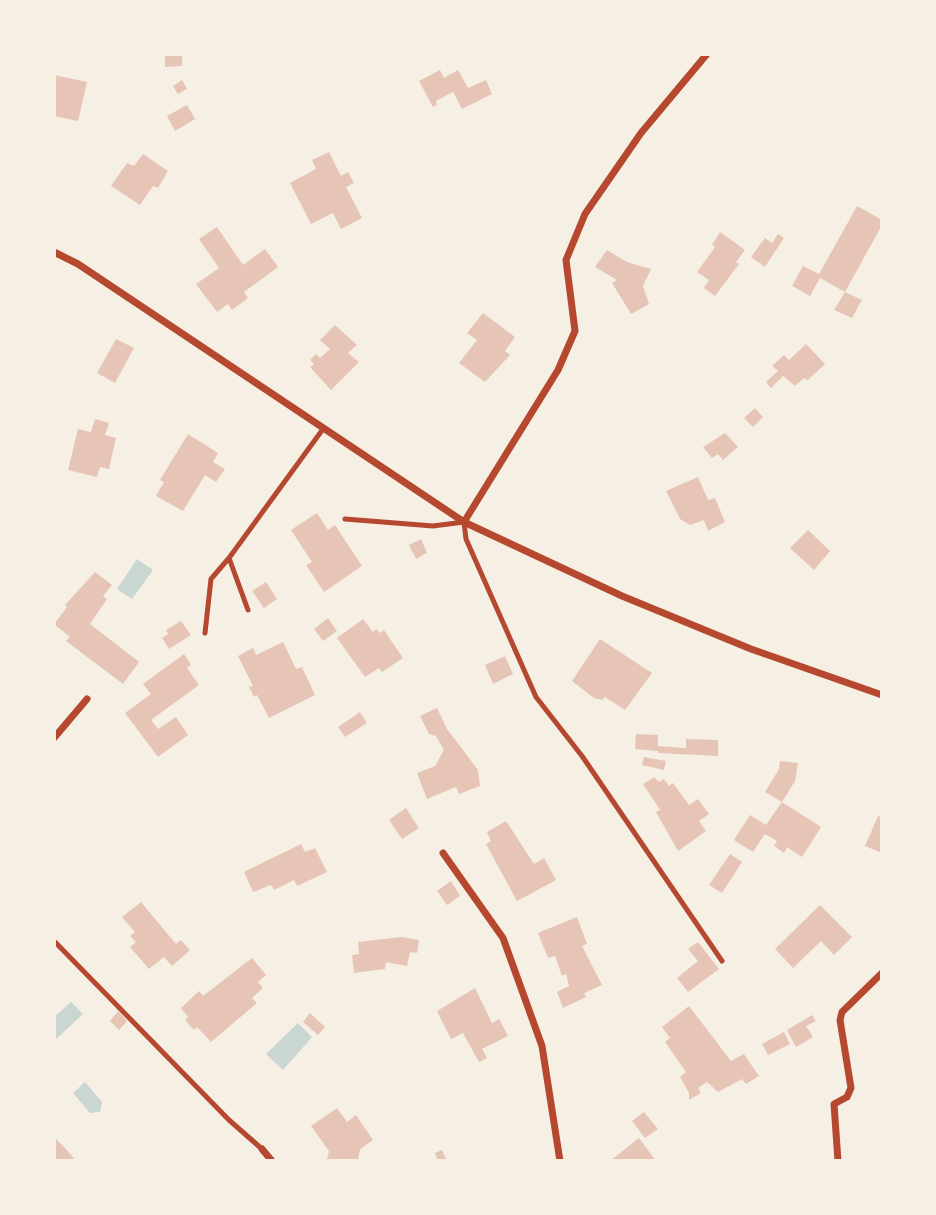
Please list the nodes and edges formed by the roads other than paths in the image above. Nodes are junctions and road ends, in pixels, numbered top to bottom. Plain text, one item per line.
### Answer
1 (707, 54) edge
2 (54, 252) edge
3 (323, 429) junction
4 (345, 519) dead end
5 (464, 522) junction
6 (229, 558) junction
7 (248, 610) dead end
8 (205, 633) dead end
9 (882, 695) edge
10 (87, 699) dead end
11 (54, 738) edge
12 (443, 853) dead end
13 (55, 942) edge
14 (722, 961) dead end
15 (882, 973) edge
16 (262, 1149) joint
17 (272, 1161) edge
18 (560, 1161) edge
19 (838, 1161) edge

1 - 5 street
2 - 3 street
3 - 5 street
3 - 6 lane
4 - 5 lane
5 - 9 street
5 - 14 lane
6 - 7 lane
6 - 8 lane
10 - 11 street
12 - 18 street
13 - 16 lane
15 - 19 street
16 - 17 street

